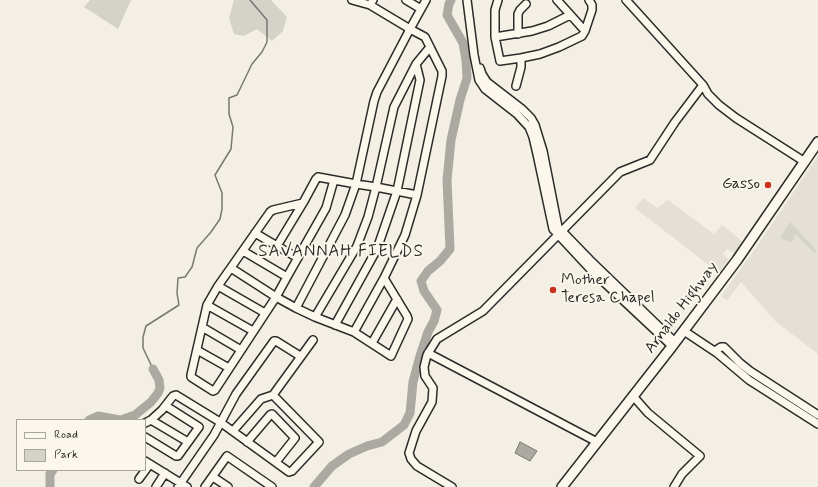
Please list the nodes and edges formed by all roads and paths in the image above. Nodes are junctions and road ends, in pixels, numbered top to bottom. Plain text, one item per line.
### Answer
1 (352, 0) edge
2 (406, 0) edge
3 (426, 0) edge
4 (467, 0) edge
5 (472, 0) edge
6 (498, 0) edge
7 (557, 0) edge
8 (589, 0) edge
9 (626, 0) edge
10 (371, 3) edge
11 (526, 4) dead end
12 (421, 9) junction
13 (570, 15) junction
14 (410, 28) junction
15 (585, 31) junction
16 (518, 34) junction
17 (495, 37) junction
18 (430, 47) junction
19 (521, 58) junction
20 (416, 64) junction
21 (703, 85) junction
22 (516, 86) dead end
23 (818, 142) edge
24 (804, 162) junction
25 (334, 180) junction
26 (356, 184) junction
27 (376, 188) junction
28 (397, 191) junction
29 (417, 195) junction
30 (303, 203) junction
31 (255, 233) junction
32 (560, 233) junction
33 (277, 246) junction
34 (243, 251) junction
35 (298, 258) junction
36 (231, 268) junction
37 (287, 277) junction
38 (384, 278) junction
39 (218, 286) junction
40 (276, 296) junction
41 (397, 300) junction
42 (207, 305) junction
43 (296, 308) junction
44 (265, 313) junction
45 (315, 317) junction
46 (335, 325) junction
47 (202, 327) junction
48 (253, 331) junction
49 (684, 331) junction
50 (354, 332) junction
51 (313, 340) dead end
52 (372, 343) junction
53 (674, 344) junction
54 (197, 350) junction
55 (241, 350) junction
56 (428, 352) junction
57 (716, 352) junction
58 (300, 356) junction
59 (229, 368) junction
60 (273, 395) junction
61 (633, 396) junction
62 (166, 406) junction
63 (818, 415) edge
64 (148, 422) edge
65 (220, 422) junction
66 (818, 424) edge
67 (233, 431) junction
68 (146, 438) edge
69 (188, 442) junction
70 (247, 442) junction
71 (597, 442) junction
72 (148, 462) edge
73 (276, 462) junction
74 (143, 471) edge
75 (165, 473) junction
76 (213, 477) junction
77 (139, 479) dead end
78 (182, 486) edge
79 (156, 487) edge
80 (205, 487) edge
81 (228, 487) edge
82 (272, 487) edge
83 (452, 487) edge
84 (562, 487) edge
85 (674, 487) edge

1 - 10 street
2 - 12 street
3 - 12 street
4 - 32 street
5 - 32 street
6 - 17 street
7 - 13 street
8 - 15 street
9 - 21 street
10 - 14 street
11 - 16 street
12 - 14 street
13 - 15 street
13 - 16 street
14 - 18 street
14 - 26 street
15 - 19 street
16 - 17 street
17 - 19 street
18 - 20 street
18 - 29 street
19 - 22 street
20 - 27 street
20 - 28 street
21 - 24 street
21 - 32 street
23 - 24 main road, Arnaldo Highway
24 - 49 main road, Arnaldo Highway
25 - 26 street
25 - 30 street
25 - 35 street
26 - 27 street
26 - 43 street
27 - 28 street
27 - 45 street
28 - 29 street
28 - 46 street
29 - 38 street
30 - 31 street
30 - 33 street
31 - 33 street
31 - 34 street
32 - 53 street
32 - 56 street
33 - 35 street
34 - 36 street
34 - 37 street
35 - 37 street
36 - 39 street
36 - 40 street
37 - 40 street
38 - 41 street
38 - 50 street
39 - 42 street
39 - 44 street
40 - 43 street
40 - 44 street
41 - 52 street
41 - 52 street
42 - 47 street
42 - 48 street
43 - 45 street
44 - 48 street
45 - 46 street
46 - 50 street
47 - 54 street
47 - 55 street
48 - 55 street
49 - 53 main road, Arnaldo Highway
49 - 57 street
50 - 52 street
51 - 58 street
53 - 61 main road, Arnaldo Highway
54 - 59 street
54 - 59 street
55 - 59 street
56 - 71 street
56 - 83 street
57 - 63 street
57 - 66 street
58 - 60 street
58 - 65 street
60 - 67 street
60 - 73 street
61 - 71 main road, Arnaldo Highway
61 - 85 street
62 - 64 street
62 - 65 street
62 - 69 street
64 - 69 street
65 - 67 street
65 - 78 street
67 - 70 street
68 - 69 street
70 - 73 street
70 - 73 street
71 - 84 main road, Arnaldo Highway
72 - 75 street
74 - 77 street
75 - 78 street
75 - 79 street
76 - 80 street
76 - 81 street
76 - 82 street

